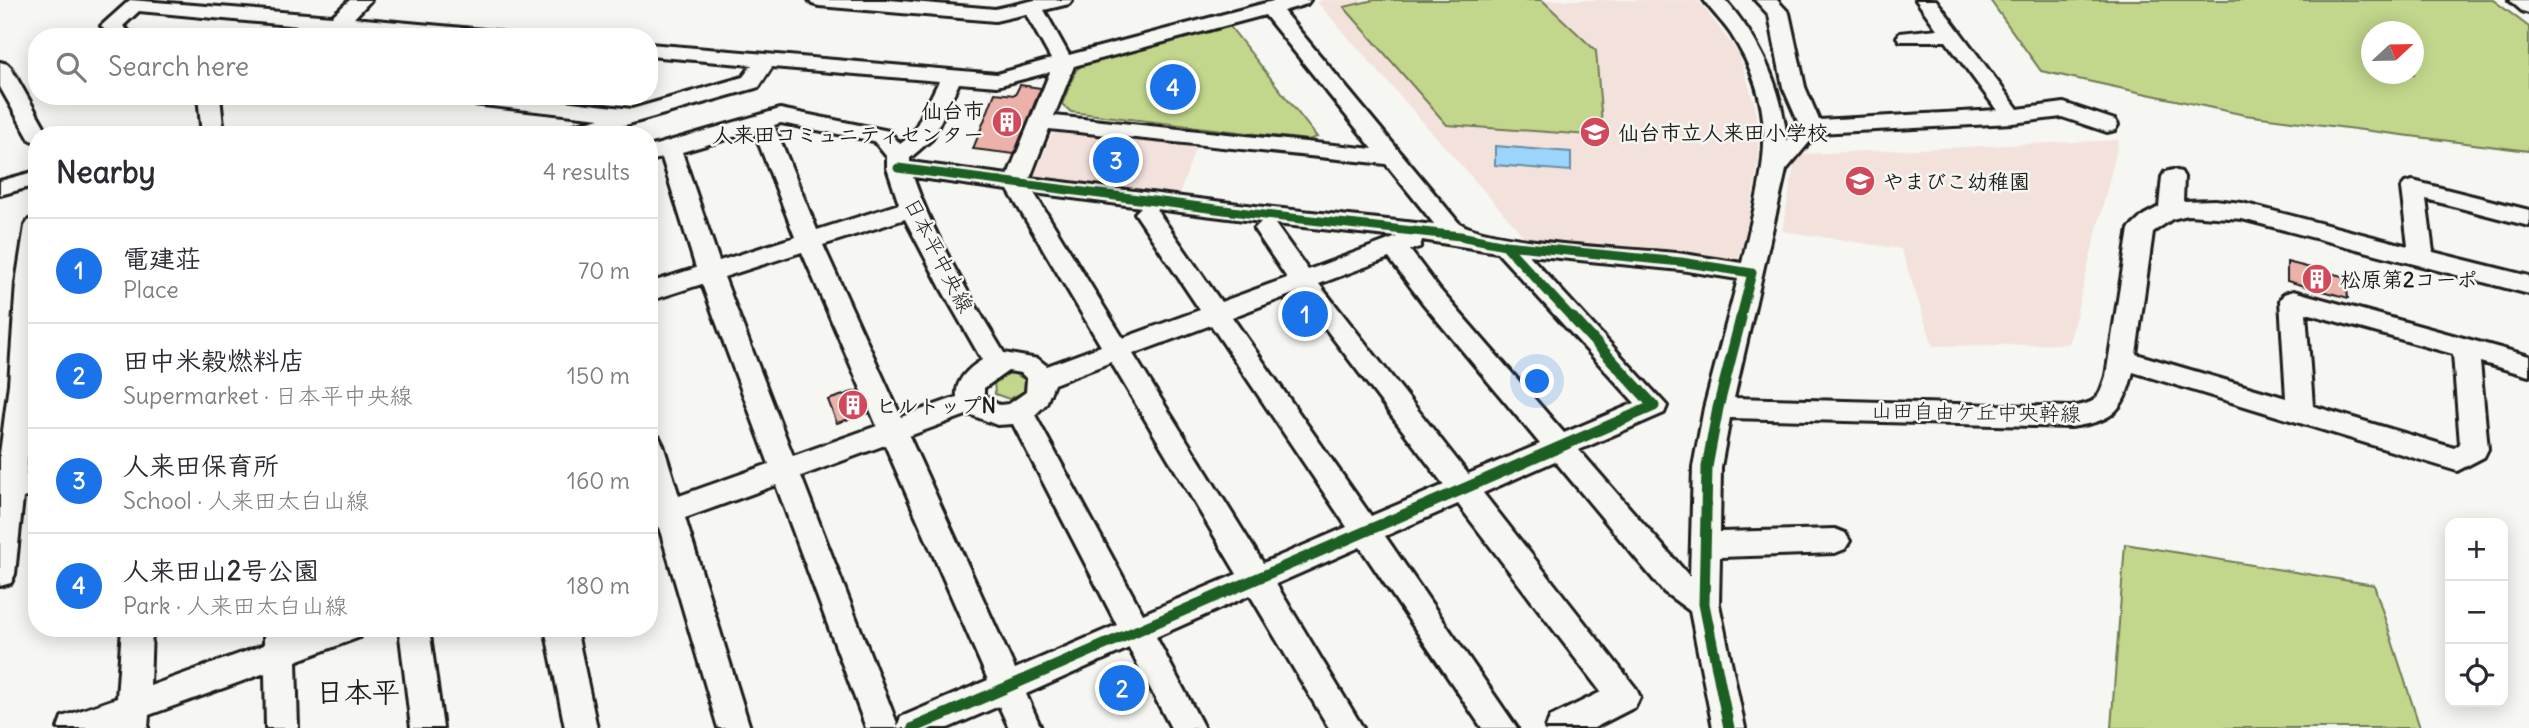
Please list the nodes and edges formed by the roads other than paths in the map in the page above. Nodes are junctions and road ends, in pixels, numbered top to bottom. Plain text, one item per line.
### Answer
1 (360, 0) edge
2 (819, 0) edge
3 (1062, 0) edge
4 (1300, 0) edge
5 (1714, 0) edge
6 (1765, 0) edge
7 (1926, 0) edge
8 (2519, 0) edge
9 (2529, 7) edge
10 (1033, 8) junction
11 (1270, 8) junction
12 (113, 28) edge
13 (315, 28) edge
14 (333, 28) edge
15 (1951, 34) junction
16 (1907, 37) dead end
17 (658, 51) edge
18 (765, 62) junction
19 (1064, 64) junction
20 (0, 68) edge
21 (951, 78) junction
22 (210, 105) edge
23 (542, 105) edge
24 (638, 115) junction
25 (2012, 116) junction
26 (762, 122) junction
27 (1042, 122) junction
28 (2108, 125) dead end
29 (32, 126) edge
30 (212, 126) edge
31 (597, 126) edge
32 (1811, 127) junction
33 (660, 151) edge
34 (1393, 158) junction
35 (898, 162) junction
36 (1775, 168) junction
37 (2174, 177) dead end
38 (28, 180) edge
39 (1016, 183) junction
40 (0, 188) edge
41 (913, 208) junction
42 (2171, 210) junction
43 (1147, 213) dead end
44 (2529, 218) edge
45 (1266, 229) dead end
46 (1447, 234) junction
47 (808, 241) junction
48 (1505, 245) junction
49 (1394, 247) junction
50 (2421, 255) junction
51 (710, 272) junction
52 (1752, 273) junction
53 (1302, 280) junction
54 (2529, 285) edge
55 (658, 289) edge
56 (28, 299) edge
57 (1215, 312) junction
58 (20, 332) edge
59 (2466, 348) junction
60 (1116, 349) junction
61 (2122, 359) junction
62 (997, 363) junction
63 (2529, 366) edge
64 (1042, 378) junction
65 (11, 387) edge
66 (973, 402) junction
67 (1718, 408) junction
68 (1020, 412) junction
69 (2300, 412) junction
70 (894, 430) junction
71 (1561, 447) junction
72 (783, 469) junction
73 (28, 486) edge
74 (1464, 489) junction
75 (5, 493) edge
76 (659, 515) edge
77 (1364, 532) junction
78 (1835, 541) dead end
79 (1704, 545) junction
80 (0, 575) edge
81 (1256, 577) junction
82 (1704, 604) junction
83 (1137, 629) junction
84 (137, 637) edge
85 (301, 637) edge
86 (415, 637) edge
87 (562, 637) edge
88 (280, 641) edge
89 (1006, 686) junction
90 (133, 717) edge
91 (74, 728) edge
92 (282, 728) edge
93 (427, 728) edge
94 (581, 728) edge
95 (734, 728) edge
96 (882, 728) edge
97 (913, 728) edge
98 (1025, 728) edge
99 (1188, 728) edge
100 (1347, 728) edge
101 (1501, 728) edge
102 (1562, 728) edge
103 (1729, 728) edge

1 - 14 street
2 - 10 street
3 - 10 street
4 - 11 street
5 - 36 street
6 - 32 street
7 - 15 street
8 - 9 street
10 - 19 street
11 - 19 street
11 - 34 street
12 - 13 street
15 - 16 street
15 - 25 street
17 - 18 street
18 - 21 street
18 - 24 street
19 - 21 street
19 - 27 street
20 - 29 street
21 - 35 street
22 - 30 street
23 - 24 street
24 - 31 street
25 - 28 street
25 - 32 street
26 - 33 street, 日本平中央線
26 - 35 street, 日本平中央線
26 - 47 street
27 - 34 street
27 - 39 street
32 - 36 street
33 - 51 street
34 - 46 street
35 - 39 street
35 - 41 street, 日本平中央線
36 - 52 street
37 - 42 street
38 - 40 street
39 - 46 street
39 - 60 street
41 - 47 street
41 - 62 street, 日本平中央線
42 - 50 street, 山田自由ケ丘中央幹線
42 - 61 street, 山田自由ケ丘中央幹線
43 - 57 street
44 - 50 street
45 - 53 street
46 - 48 street
46 - 49 street
47 - 51 street
47 - 70 street
48 - 52 street
48 - 71 street
49 - 53 street
49 - 71 street
50 - 54 street, 山田自由ケ丘中央幹線
51 - 55 street
51 - 72 street
52 - 67 street
53 - 57 street
53 - 74 street
56 - 58 street
57 - 60 street
57 - 77 street
58 - 65 street
59 - 63 street
59 - 69 street
59 - 69 street
60 - 64 street
60 - 81 street
61 - 67 street, 山田自由ケ丘中央幹線
61 - 69 street
62 - 64 street
62 - 66 street
64 - 68 street
65 - 75 street
66 - 68 street
66 - 70 street
67 - 79 street
68 - 83 street
70 - 72 street
70 - 89 street
71 - 74 street
71 - 82 street
72 - 76 street
72 - 96 street
73 - 75 street
74 - 77 street
74 - 102 street
75 - 80 street
76 - 95 street
77 - 81 street
77 - 101 street
78 - 79 street
79 - 82 street
81 - 83 street
81 - 100 street
82 - 103 street
83 - 89 street
83 - 99 street
84 - 90 street
85 - 88 street
86 - 93 street
87 - 94 street
88 - 90 street
88 - 92 street
89 - 97 street
89 - 98 street
90 - 91 street

